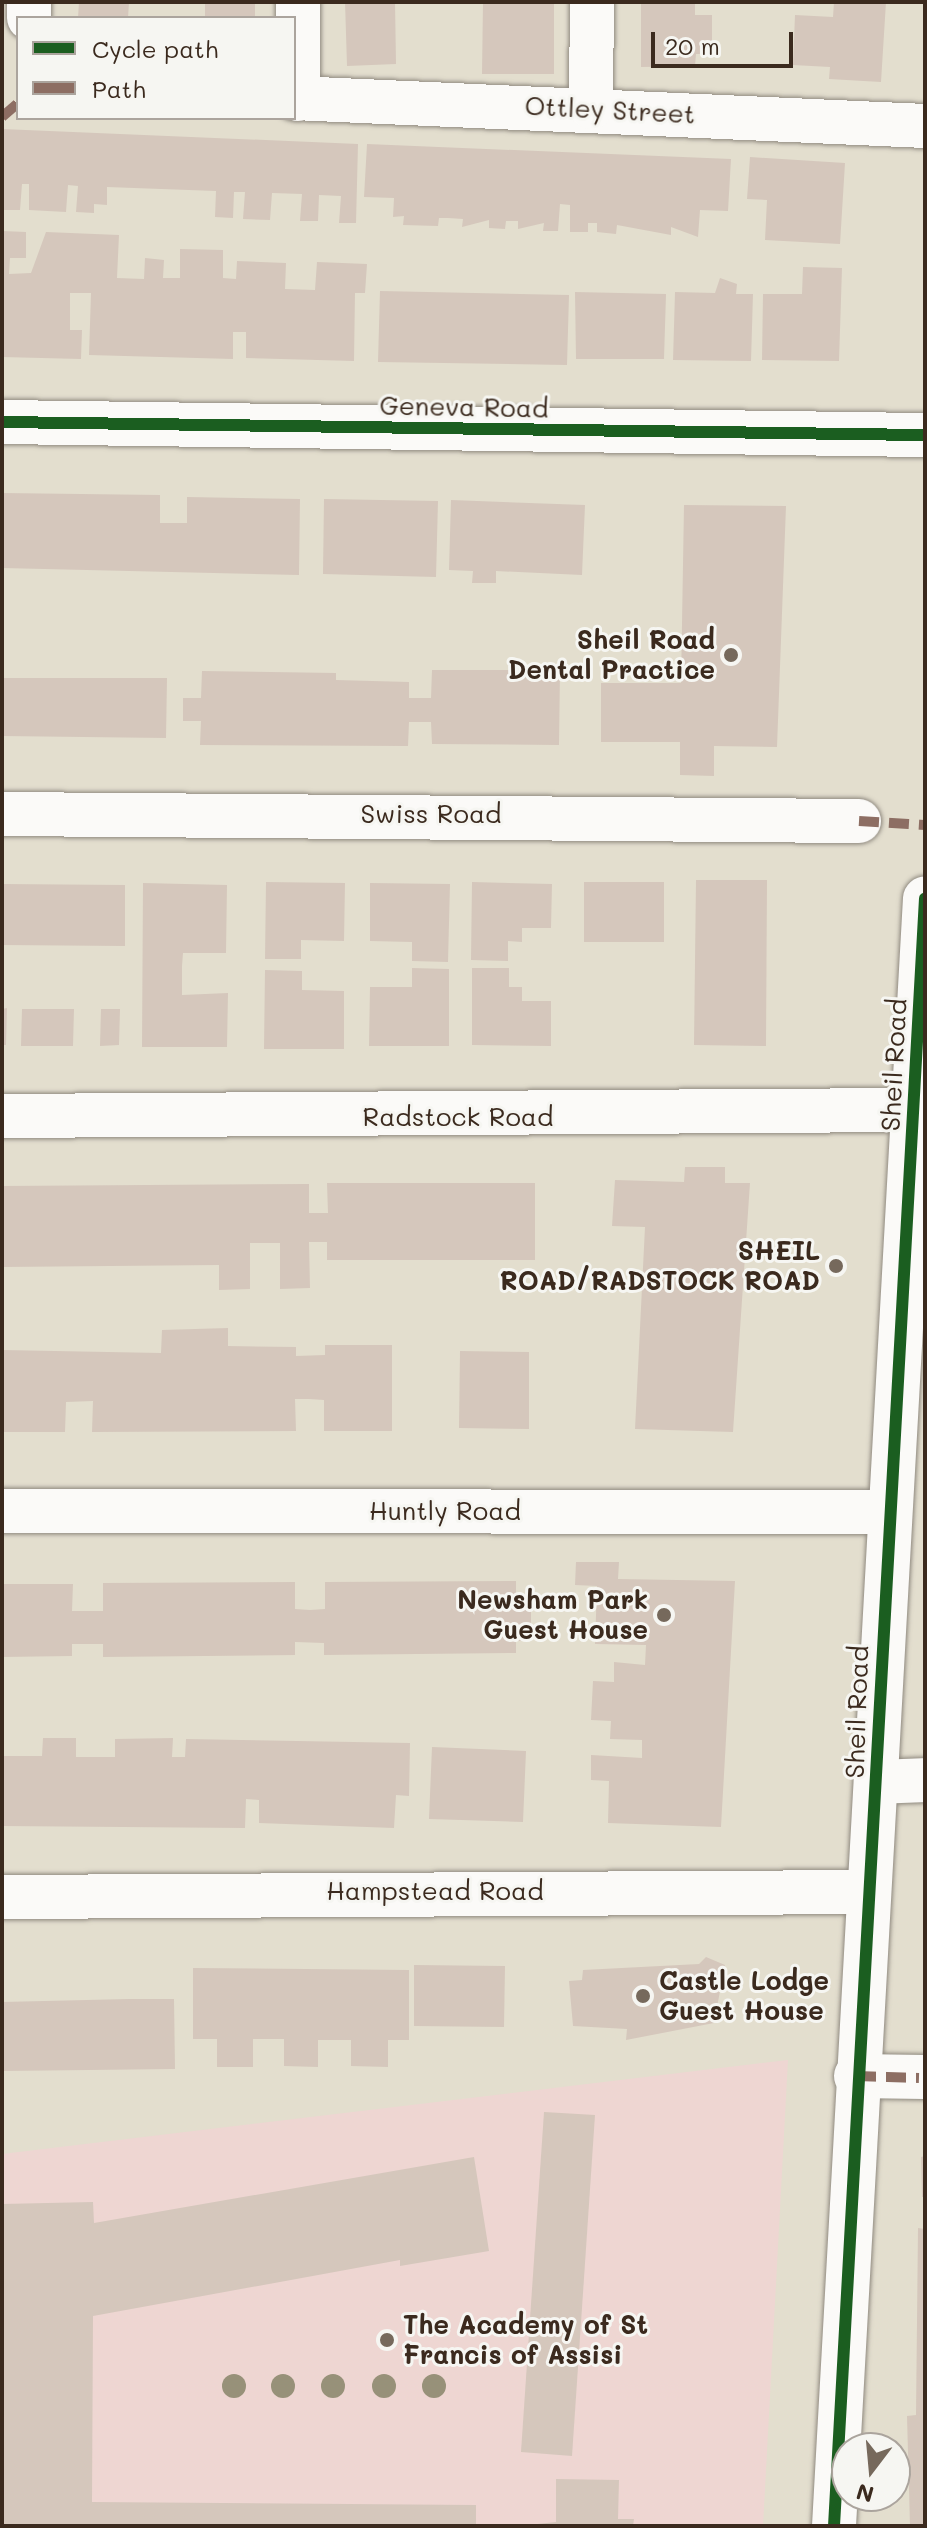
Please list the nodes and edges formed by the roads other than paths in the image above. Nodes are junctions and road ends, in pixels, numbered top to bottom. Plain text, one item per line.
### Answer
1 (298, 2) edge
2 (592, 2) edge
3 (296, 98) edge
4 (591, 107) junction
5 (925, 126) edge
6 (2, 422) edge
7 (925, 435) edge
8 (2, 814) edge
9 (859, 821) dead end
10 (925, 899) edge
11 (924, 945) edge
12 (914, 1110) junction
13 (2, 1116) edge
14 (2, 1511) edge
15 (888, 1512) junction
16 (925, 1780) edge
17 (876, 1782) junction
18 (867, 1892) junction
19 (2, 1897) edge
20 (856, 2076) junction
21 (922, 2078) edge
22 (834, 2526) edge

1 - 3 street
2 - 4 street
3 - 4 street, Ottley Street
4 - 5 street, Ottley Street
6 - 7 street, Geneva Road
8 - 9 street, Swiss Road
10 - 11 street, Sheil Road
11 - 12 street, Sheil Road
12 - 13 street, Radstock Road
12 - 15 street, Sheil Road
14 - 15 street, Huntly Road
15 - 17 street, Sheil Road
16 - 17 street
17 - 18 street, Sheil Road
18 - 19 street, Hampstead Road
18 - 20 street, Sheil Road
20 - 21 street
20 - 22 street, Sheil Road

